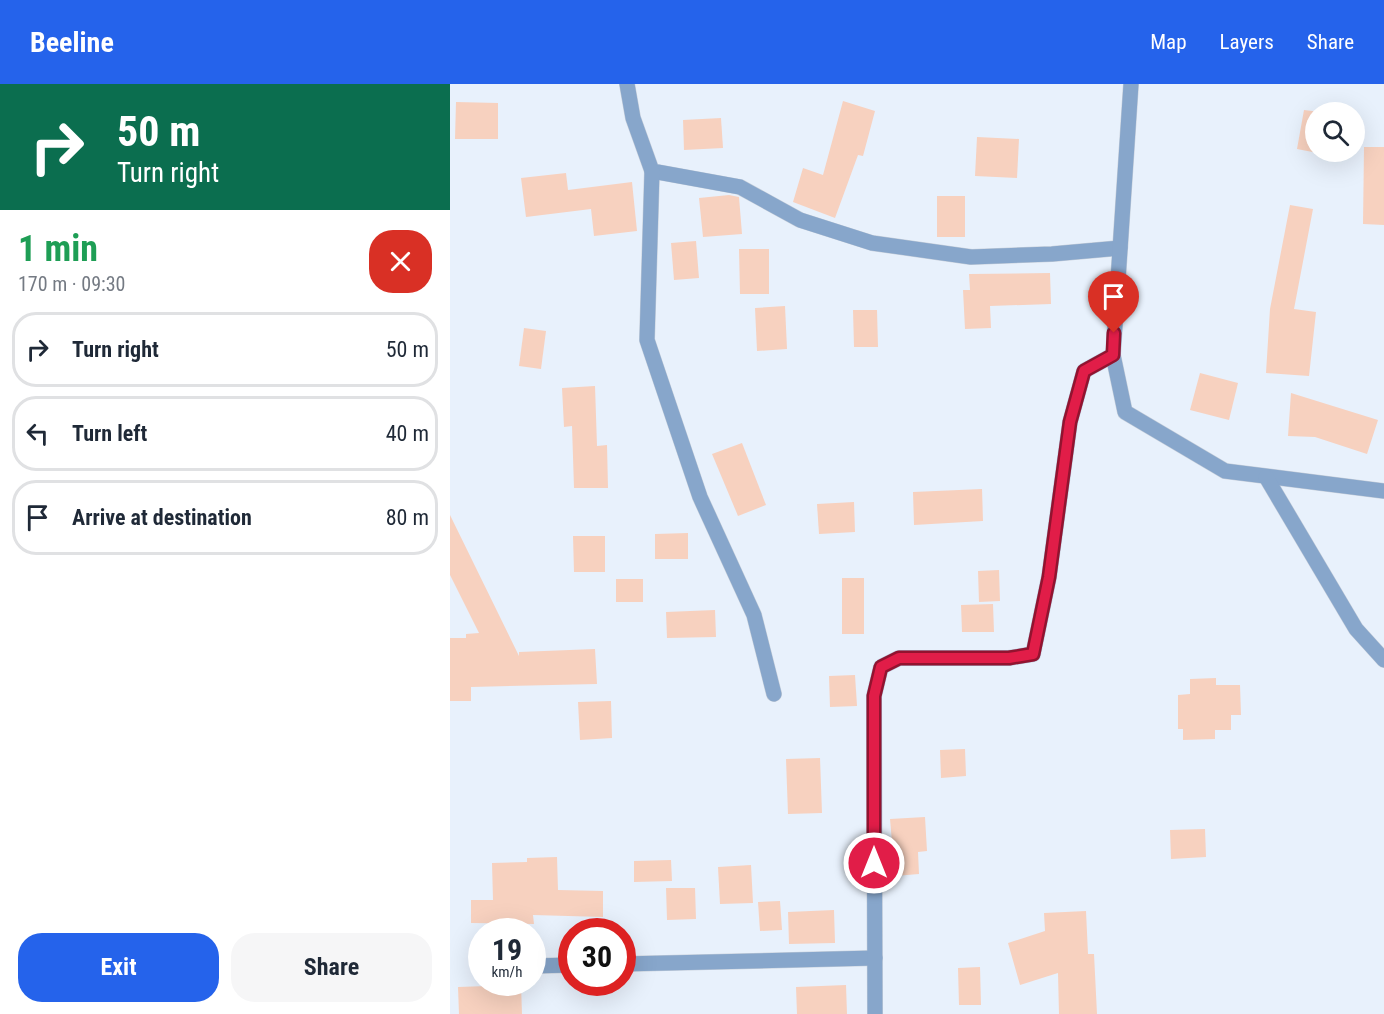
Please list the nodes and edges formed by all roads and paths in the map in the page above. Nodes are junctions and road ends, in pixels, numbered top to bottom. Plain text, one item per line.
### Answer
1 (627, 84) edge
2 (1131, 84) edge
3 (652, 171) junction
4 (1120, 248) junction
5 (1113, 355) junction
6 (1266, 477) junction
7 (1384, 491) edge
8 (1384, 660) edge
9 (774, 694) dead end
10 (875, 958) junction
11 (636, 964) edge
12 (875, 1014) edge

1 - 3 street
2 - 4 street
3 - 4 street
3 - 9 street
4 - 5 street
5 - 6 street
5 - 10 street
6 - 7 street
6 - 8 street
10 - 11 street
10 - 12 street

